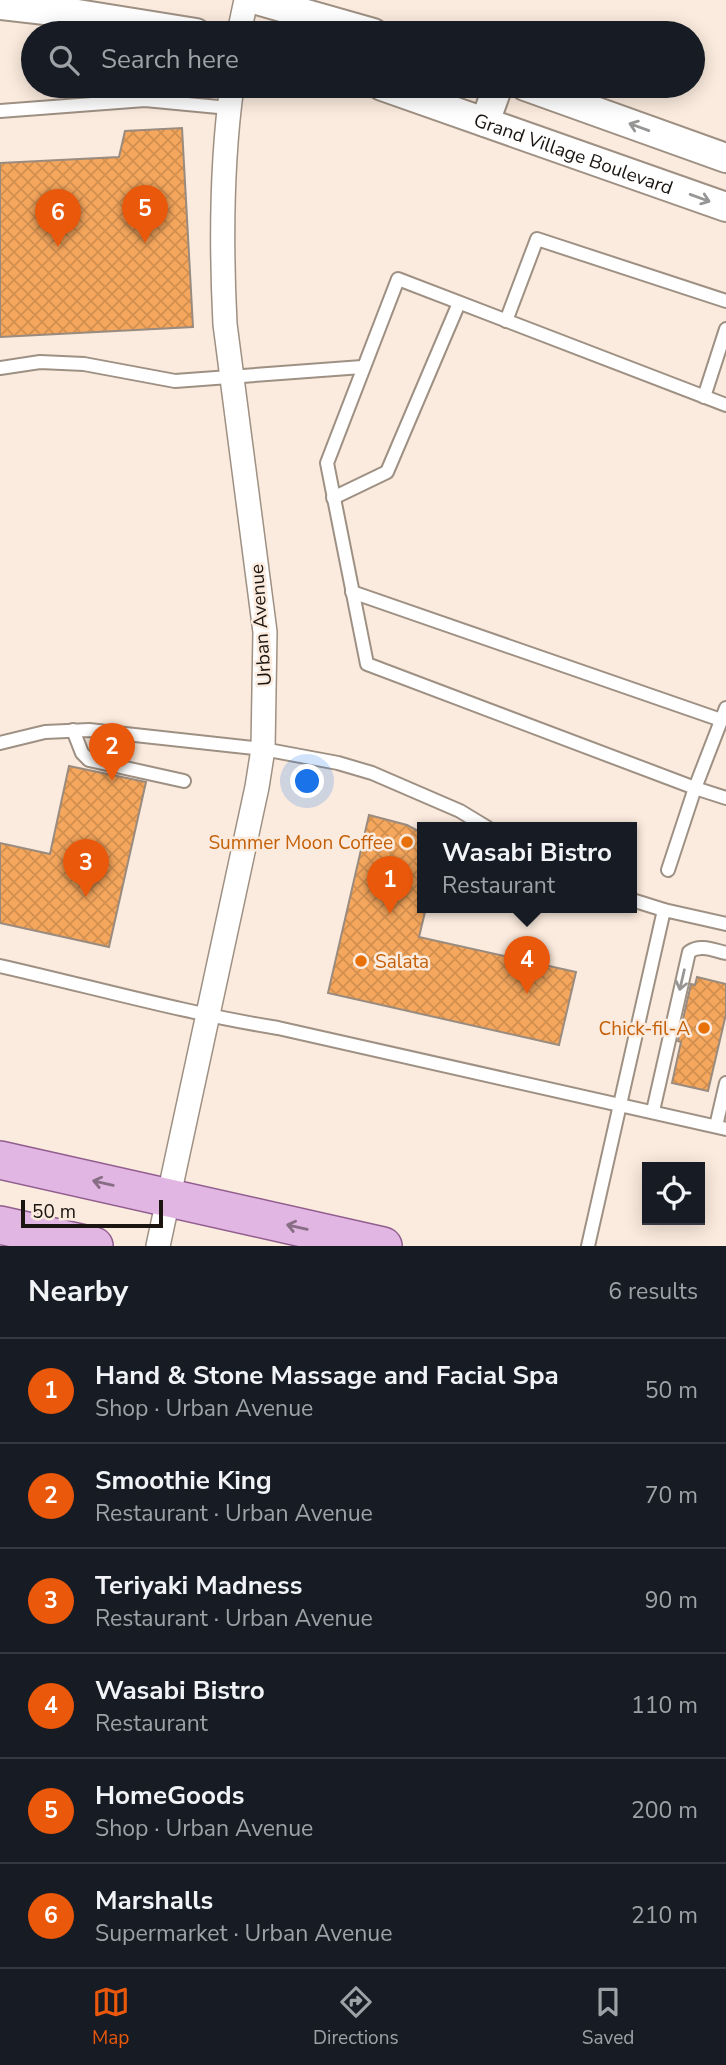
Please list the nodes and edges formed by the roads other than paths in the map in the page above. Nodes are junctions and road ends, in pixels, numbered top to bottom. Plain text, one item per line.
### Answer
1 (246, 0) edge
2 (257, 0) edge
3 (0, 5) edge
4 (121, 21) edge
5 (242, 21) edge
6 (331, 21) edge
7 (202, 98) edge
8 (230, 98) edge
9 (416, 98) edge
10 (494, 98) edge
11 (558, 98) edge
12 (0, 111) edge
13 (485, 122) junction
14 (726, 158) edge
15 (726, 207) edge
16 (726, 301) edge
17 (459, 303) junction
18 (506, 321) junction
19 (726, 328) edge
20 (362, 367) junction
21 (0, 368) edge
22 (231, 376) junction
23 (704, 397) junction
24 (726, 405) edge
25 (333, 498) junction
26 (352, 592) junction
27 (724, 714) edge
28 (73, 730) junction
29 (0, 743) edge
30 (264, 748) junction
31 (184, 781) dead end
32 (695, 788) junction
33 (726, 798) edge
34 (478, 822) edge
35 (668, 870) dead end
36 (637, 902) edge
37 (664, 910) junction
38 (726, 924) edge
39 (726, 953) edge
40 (0, 966) edge
41 (207, 1017) junction
42 (726, 1083) edge
43 (620, 1104) junction
44 (653, 1111) junction
45 (721, 1128) edge
46 (0, 1160) edge
47 (169, 1198) junction
48 (0, 1225) edge
49 (94, 1246) edge
50 (158, 1246) edge
51 (383, 1246) edge
52 (587, 1246) edge

1 - 5 street
2 - 6 street
3 - 4 street
7 - 12 lane
8 - 22 street, Urban Avenue
9 - 13 street, Grand Village Boulevard
10 - 13 street
14 -> 11 street
13 -> 15 street, Grand Village Boulevard
16 - 18 lane
17 - 18 lane
17 - 20 lane
17 - 25 lane
18 - 23 lane
19 - 23 lane
20 - 22 lane
20 - 25 lane
21 - 22 lane
22 - 30 street, Urban Avenue
23 - 24 lane
25 - 26 lane
26 - 27 lane
26 - 32 lane
27 - 32 lane
28 - 29 lane
28 - 30 lane
28 - 31 lane
30 - 34 lane
30 - 41 street, Urban Avenue
32 - 33 lane
32 - 35 lane
36 - 37 lane
37 - 38 lane
37 - 43 lane
39 -> 44 lane
40 - 41 lane
41 - 43 lane
41 - 47 street, Urban Avenue
42 - 45 lane
43 - 44 lane
43 - 52 lane
44 - 45 lane
47 -> 46 main road
47 - 50 street, Urban Avenue
51 -> 47 main road
48 - 49 main road

